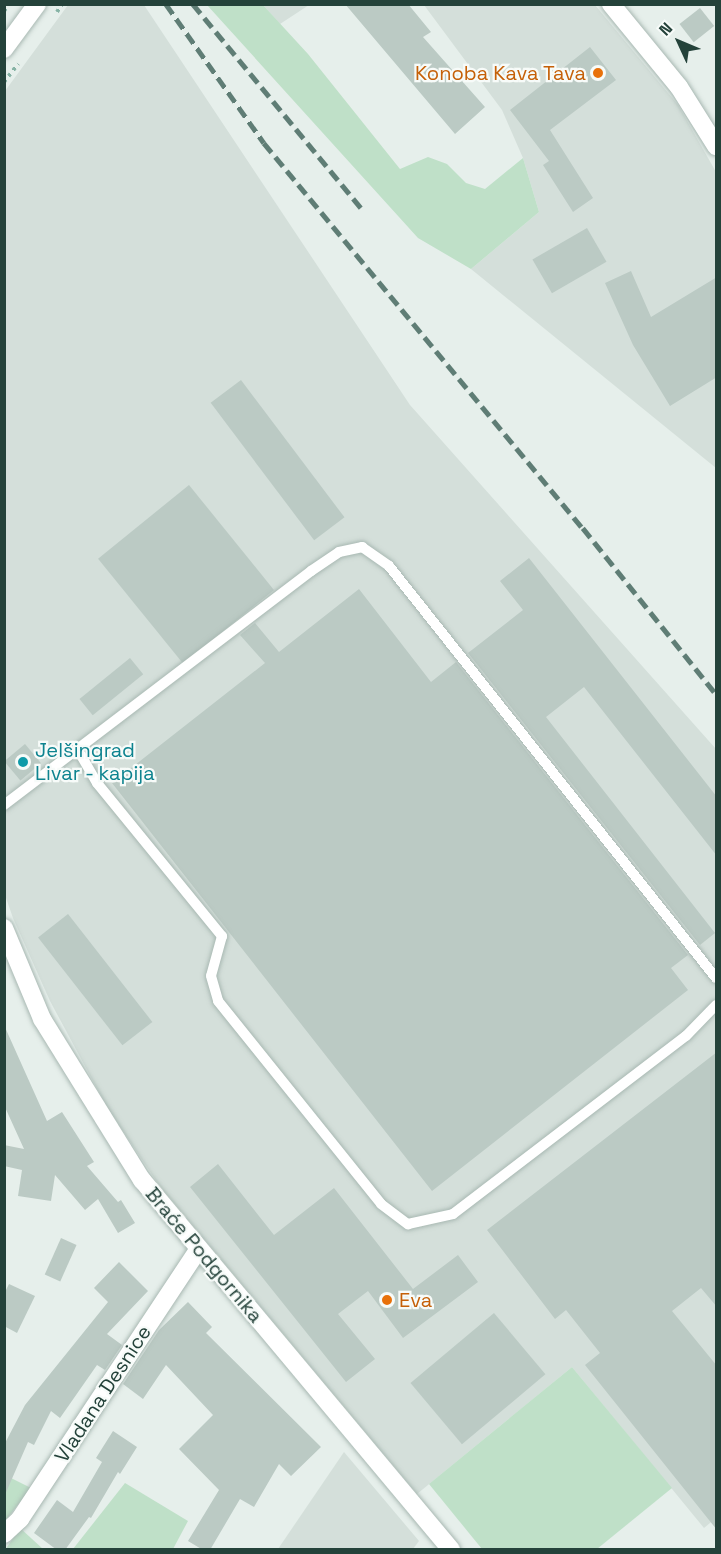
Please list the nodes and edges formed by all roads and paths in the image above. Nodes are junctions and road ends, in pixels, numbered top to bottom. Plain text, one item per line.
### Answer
1 (9, 4) edge
2 (37, 4) edge
3 (612, 4) edge
4 (4, 11) edge
5 (4, 49) edge
6 (717, 146) edge
7 (78, 750) junction
8 (4, 805) edge
9 (4, 928) edge
10 (717, 978) edge
11 (717, 1005) edge
12 (198, 1250) junction
13 (4, 1534) edge
14 (451, 1550) edge

1 - 4 path
2 - 5 street
3 - 6 street
7 - 8 lane
7 - 10 lane
7 - 11 lane
9 - 12 street, Braće Podgornika
12 - 13 street, Vladana Desnice
12 - 14 street, Braće Podgornika

